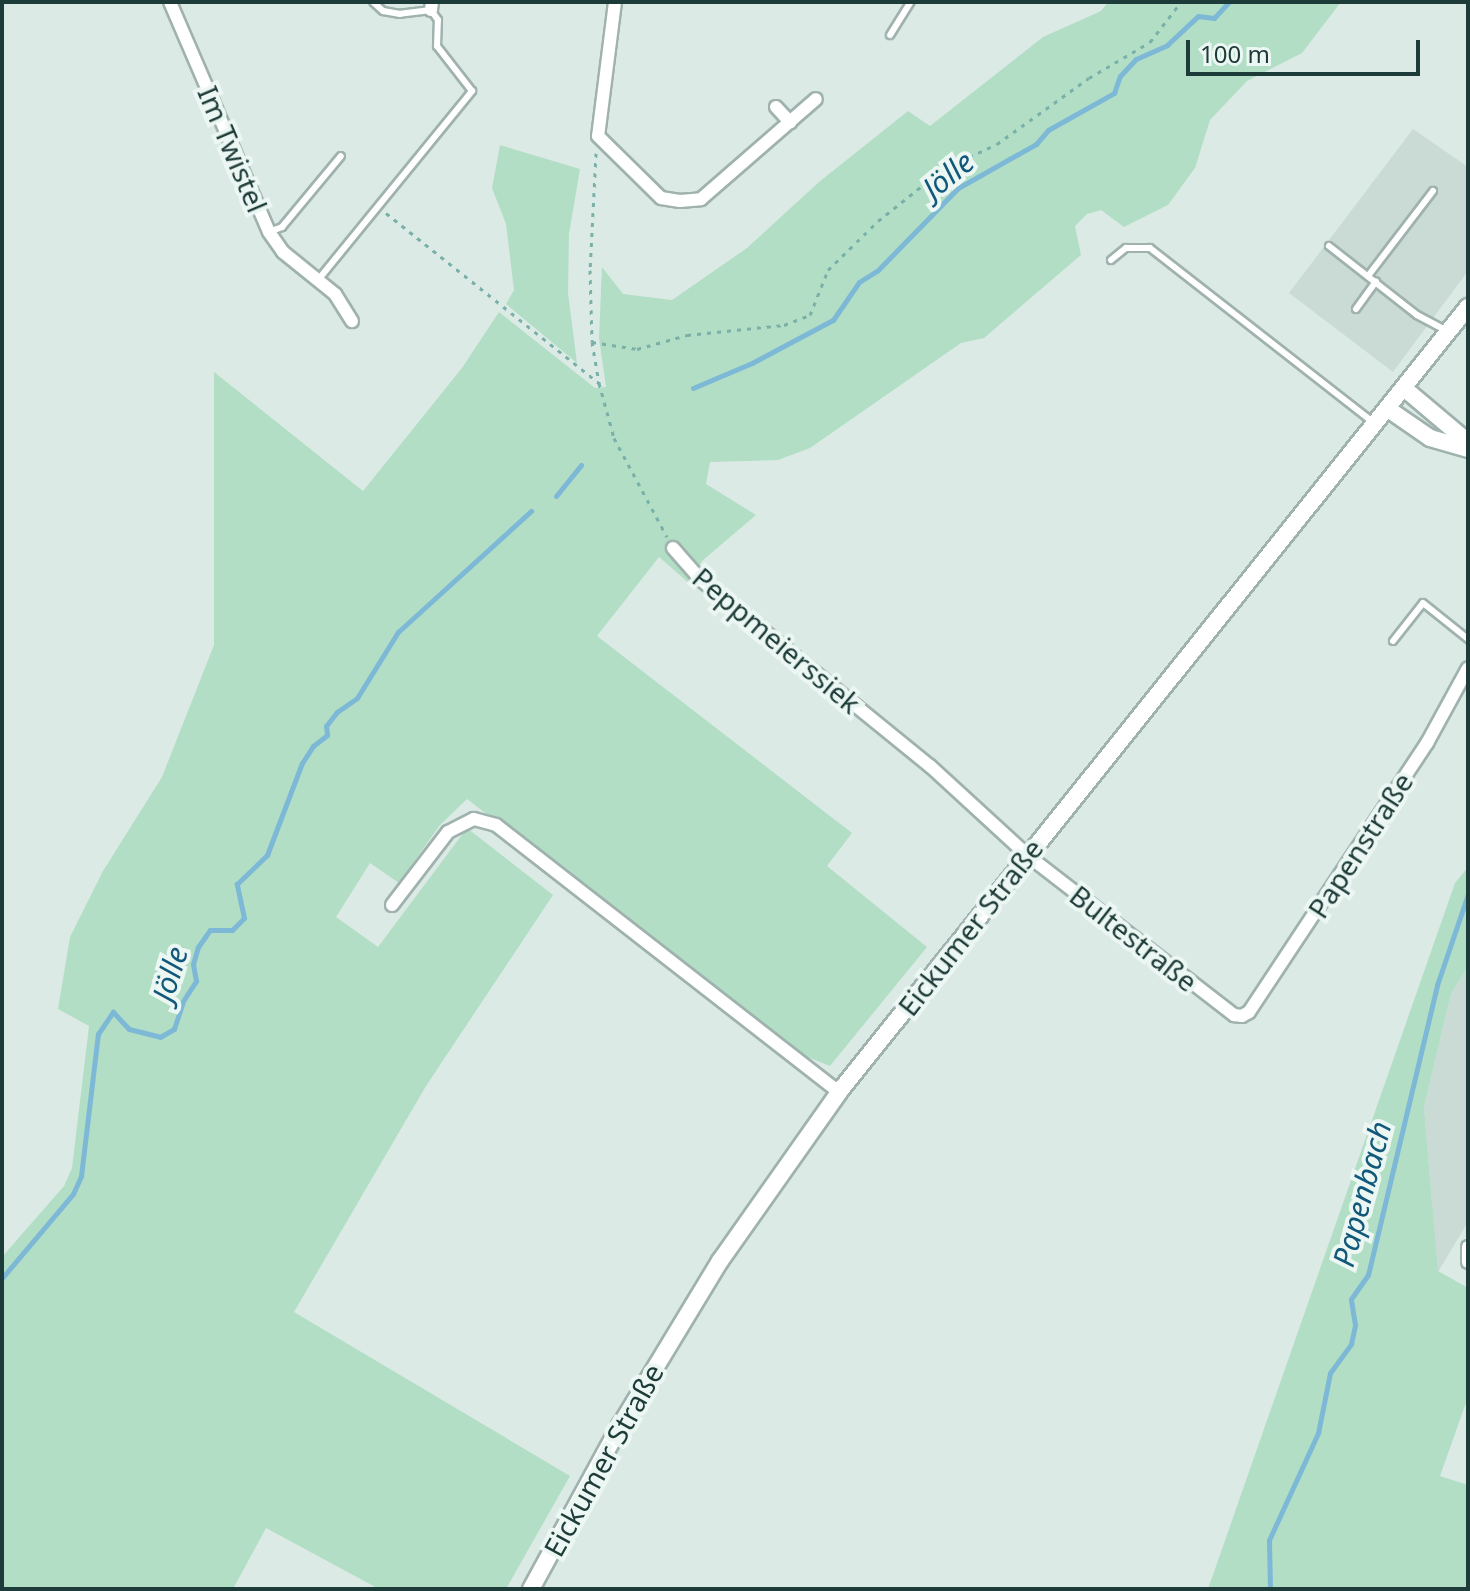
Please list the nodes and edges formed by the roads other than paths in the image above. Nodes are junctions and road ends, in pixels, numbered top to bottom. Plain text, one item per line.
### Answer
1 (170, 2) edge
2 (373, 2) edge
3 (615, 2) edge
4 (911, 2) edge
5 (432, 6) edge
6 (890, 35) dead end
7 (816, 99) dead end
8 (776, 107) dead end
9 (790, 122) junction
10 (341, 156) dead end
11 (1433, 191) dead end
12 (269, 232) junction
13 (1329, 246) dead end
14 (1111, 260) dead end
15 (1368, 276) junction
16 (318, 280) junction
17 (1376, 281) junction
18 (1468, 307) edge
19 (1356, 309) dead end
20 (352, 321) dead end
21 (1448, 332) junction
22 (1405, 389) junction
23 (1388, 409) junction
24 (1376, 424) junction
25 (1468, 442) edge
26 (1468, 449) edge
27 (673, 548) road end
28 (1468, 639) edge
29 (1393, 641) dead end
30 (1468, 668) edge
31 (1027, 855) junction
32 (392, 905) dead end
33 (1242, 1016) joint
34 (839, 1092) junction
35 (1468, 1247) edge
36 (1468, 1262) edge
37 (531, 1589) edge

1 - 12 street, Im Twistel
2 - 5 lane
3 - 9 street
4 - 6 lane
5 - 16 lane
7 - 9 street
8 - 9 street
10 - 12 lane
11 - 15 lane
12 - 16 street, Im Twistel
13 - 15 lane
14 - 24 lane
15 - 17 lane
16 - 20 street, Im Twistel
17 - 19 lane
17 - 21 lane
18 - 21 main road, Eickumer Straße
21 - 22 main road, Eickumer Straße
22 - 23 main road, Eickumer Straße
22 - 25 main road
23 - 24 main road, Eickumer Straße
23 - 26 main road
24 - 31 main road, Eickumer Straße
27 - 31 street, Peppmeierssiek
28 - 29 lane
30 - 33 street, Papenstraße
31 - 33 street, Bultestraße
31 - 34 main road, Eickumer Straße
32 - 34 street
34 - 37 main road, Eickumer Straße
35 - 36 street

